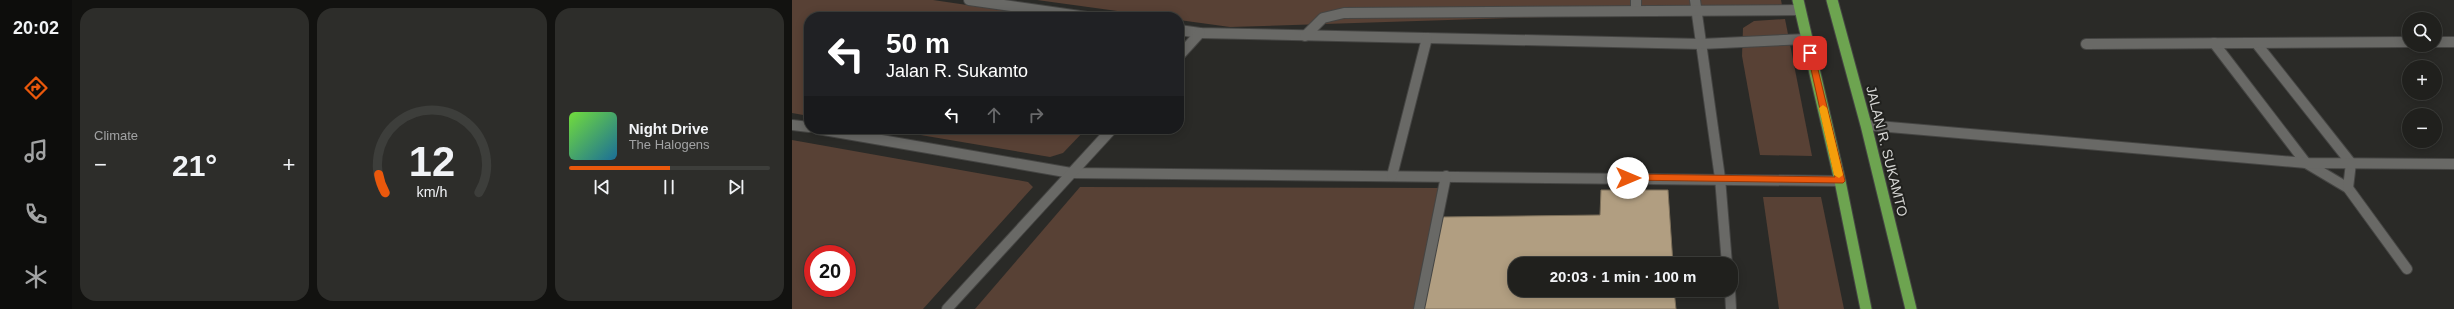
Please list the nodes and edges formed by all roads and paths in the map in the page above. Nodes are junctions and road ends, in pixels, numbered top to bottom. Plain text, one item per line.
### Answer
1 (969, 0) edge
2 (1573, 0) edge
3 (1636, 0) edge
4 (1694, 0) edge
5 (1832, 0) edge
6 (1799, 5) edge
7 (1572, 11) junction
8 (1636, 11) junction
9 (1696, 11) junction
10 (1052, 12) edge
11 (1184, 31) edge
12 (1200, 33) junction
13 (1305, 36) junction
14 (1427, 38) junction
15 (1807, 39) junction
16 (2402, 42) edge
17 (2442, 42) edge
18 (2454, 42) edge
19 (2214, 43) junction
20 (2256, 43) junction
21 (1701, 44) junction
22 (2086, 44) dead end
23 (1184, 51) edge
24 (792, 124) edge
25 (1866, 125) junction
26 (804, 127) edge
27 (847, 134) edge
28 (1107, 134) edge
29 (2306, 163) junction
30 (2351, 163) junction
31 (2454, 164) edge
32 (1071, 173) junction
33 (1392, 176) junction
34 (1446, 176) junction
35 (1720, 178) junction
36 (1840, 181) junction
37 (2348, 188) junction
38 (1726, 257) edge
39 (2407, 269) dead end
40 (1730, 297) edge
41 (947, 309) edge
42 (1419, 309) edge
43 (1731, 309) edge
44 (1866, 309) edge
45 (1911, 309) edge

1 - 10 street
2 - 7 street
3 - 8 street
4 - 9 street
5 - 25 highway, JALAN R. SUKAMTO
6 - 9 street
6 - 15 highway
7 - 8 street
7 - 13 street
8 - 9 street
9 - 21 street
11 - 12 street
12 - 13 street
12 - 23 street
13 - 14 street
14 - 21 street
14 - 33 street
15 - 21 street
15 - 36 highway
16 - 20 street
17 - 18 street
19 - 20 street
19 - 22 street
19 - 29 street
20 - 30 street
21 - 35 street
24 - 26 street
25 - 29 street
25 - 45 highway, JALAN R. SUKAMTO
27 - 32 street
28 - 32 street
29 - 30 street
29 - 37 street
30 - 31 street
30 - 37 street
32 - 33 street
32 - 41 street
33 - 34 street
34 - 35 street
34 - 42 street
35 - 36 street
35 - 38 street
36 - 44 highway
37 - 39 street
40 - 43 street

